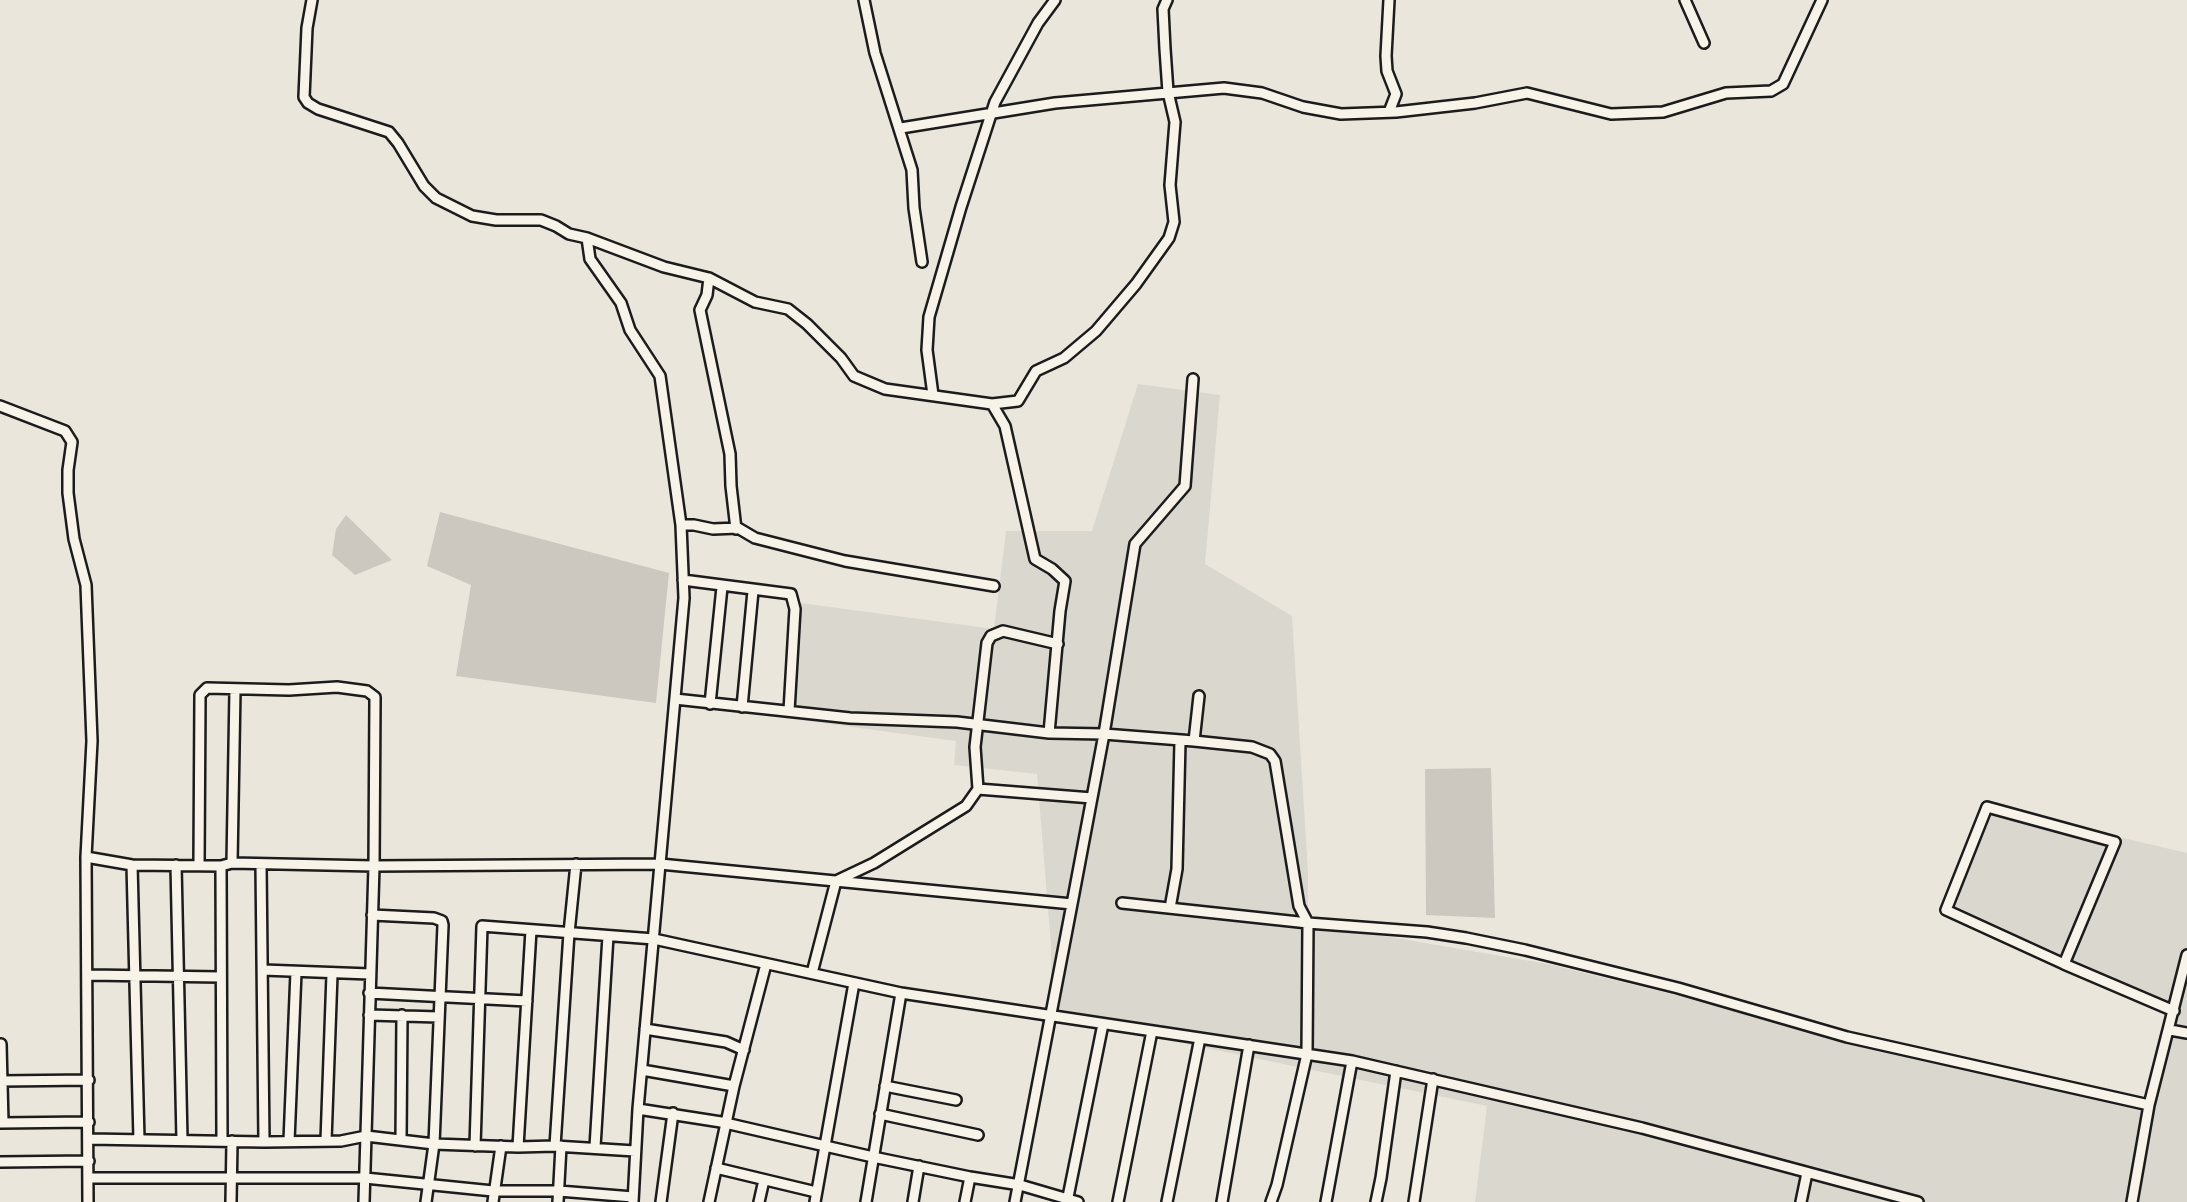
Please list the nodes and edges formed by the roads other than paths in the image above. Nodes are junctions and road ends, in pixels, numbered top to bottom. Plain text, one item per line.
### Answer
1 (312, 0) edge
2 (864, 0) edge
3 (1055, 0) edge
4 (1167, 0) edge
5 (1389, 0) edge
6 (1685, 0) edge
7 (1822, 0) edge
8 (1704, 43) dead end
9 (1168, 92) junction
10 (1390, 112) junction
11 (991, 113) junction
12 (901, 128) junction
13 (587, 238) junction
14 (922, 262) dead end
15 (709, 278) junction
16 (1193, 379) dead end
17 (933, 395) junction
18 (992, 404) junction
19 (0, 406) edge
20 (681, 525) junction
21 (736, 528) junction
22 (683, 580) junction
23 (994, 586) dead end
24 (722, 587) junction
25 (753, 590) junction
26 (1058, 644) junction
27 (235, 690) junction
28 (1199, 696) dead end
29 (675, 699) junction
30 (710, 704) junction
31 (742, 707) junction
32 (789, 711) junction
33 (978, 724) junction
34 (1049, 733) junction
35 (1104, 734) junction
36 (1181, 741) junction
37 (1194, 741) junction
38 (978, 789) junction
39 (1092, 798) junction
40 (86, 857) junction
41 (232, 863) junction
42 (576, 864) junction
43 (660, 864) junction
44 (132, 865) junction
45 (176, 865) junction
46 (199, 865) junction
47 (261, 865) junction
48 (221, 866) junction
49 (374, 866) junction
50 (836, 881) junction
51 (1122, 903) dead end
52 (1072, 904) junction
53 (1170, 908) junction
54 (372, 915) junction
55 (1308, 923) junction
56 (531, 930) junction
57 (569, 933) junction
58 (608, 936) junction
59 (654, 939) junction
60 (2187, 955) edge
61 (766, 964) junction
62 (2064, 964) junction
63 (263, 970) junction
64 (296, 972) junction
65 (813, 973) junction
66 (332, 974) junction
67 (370, 974) junction
68 (89, 975) junction
69 (136, 975) junction
70 (178, 975) junction
71 (220, 977) junction
72 (855, 983) junction
73 (369, 993) junction
74 (901, 993) junction
75 (440, 997) junction
76 (479, 999) junction
77 (527, 1001) junction
78 (2174, 1012) junction
79 (369, 1014) junction
80 (402, 1015) junction
81 (1051, 1016) junction
82 (439, 1017) junction
83 (1103, 1024) junction
84 (645, 1029) junction
85 (2170, 1030) junction
86 (1152, 1031) junction
87 (2187, 1033) edge
88 (1200, 1038) junction
89 (1, 1044) edge
90 (1249, 1045) junction
91 (744, 1050) junction
92 (1307, 1054) junction
93 (1352, 1061) junction
94 (642, 1070) junction
95 (1396, 1071) junction
96 (1433, 1079) junction
97 (89, 1080) junction
98 (2, 1081) edge
99 (885, 1086) junction
100 (734, 1087) junction
101 (956, 1100) dead end
102 (2150, 1105) junction
103 (638, 1109) junction
104 (673, 1113) junction
105 (880, 1114) junction
106 (89, 1122) junction
107 (1, 1123) edge
108 (727, 1123) junction
109 (978, 1135) dead end
110 (366, 1136) junction
111 (89, 1139) junction
112 (139, 1140) junction
113 (182, 1140) junction
114 (401, 1140) junction
115 (227, 1141) junction
116 (289, 1141) junction
117 (326, 1141) junction
118 (264, 1142) junction
119 (434, 1144) junction
120 (475, 1146) junction
121 (501, 1146) junction
122 (558, 1146) junction
123 (825, 1146) junction
124 (518, 1147) junction
125 (595, 1147) junction
126 (635, 1151) junction
127 (873, 1157) junction
128 (89, 1161) junction
129 (0, 1163) edge
130 (919, 1167) junction
131 (716, 1168) junction
132 (1807, 1173) junction
133 (970, 1177) junction
134 (90, 1178) junction
135 (231, 1178) junction
136 (365, 1178) junction
137 (764, 1180) junction
138 (428, 1185) junction
139 (1020, 1185) junction
140 (493, 1191) junction
141 (559, 1191) junction
142 (815, 1197) edge
143 (633, 1200) edge
144 (1067, 1201) edge
145 (89, 1202) edge
146 (231, 1202) edge
147 (364, 1202) edge
148 (426, 1202) edge
149 (493, 1202) edge
150 (558, 1202) edge
151 (661, 1202) edge
152 (709, 1202) edge
153 (759, 1202) edge
154 (866, 1202) edge
155 (913, 1202) edge
156 (965, 1202) edge
157 (1015, 1202) edge
158 (1078, 1202) edge
159 (1118, 1202) edge
160 (1167, 1202) edge
161 (1222, 1202) edge
162 (1271, 1202) edge
163 (1326, 1202) edge
164 (1376, 1202) edge
165 (1414, 1202) edge
166 (1801, 1202) edge
167 (1918, 1202) edge
168 (2132, 1202) edge

1 - 13 street
2 - 12 street
3 - 11 street
4 - 9 street
5 - 10 street
6 - 8 street
7 - 10 street
9 - 10 street
9 - 11 street
9 - 18 street
11 - 12 street
11 - 17 street
12 - 14 street
13 - 15 street
13 - 20 street
15 - 17 street
15 - 21 street
16 - 35 street
17 - 18 street
18 - 26 street
19 - 40 street
20 - 21 street
20 - 22 street
21 - 23 street
22 - 24 street
22 - 29 street
24 - 25 street
24 - 30 street
25 - 31 street
25 - 32 street
26 - 33 street
26 - 34 street
27 - 41 street
27 - 46 street
27 - 49 street
28 - 37 street
29 - 30 street
29 - 43 street
30 - 31 street
31 - 32 street
32 - 33 street
33 - 34 street
33 - 38 street
34 - 35 street
35 - 36 street
35 - 39 street
36 - 37 street
36 - 53 street
37 - 55 street
38 - 39 street
38 - 50 street
39 - 52 street
40 - 44 street
40 - 68 street
41 - 47 street
41 - 48 street
42 - 43 street
42 - 49 street
42 - 57 street
43 - 50 street
43 - 59 street
44 - 45 street
44 - 69 street
45 - 46 street
45 - 70 street
46 - 48 street
47 - 49 street
47 - 63 street
48 - 71 street
49 - 54 street
50 - 52 street
50 - 65 street
51 - 53 street
52 - 81 street
53 - 55 street
54 - 67 street
54 - 75 street
55 - 92 street
55 - 102 street
56 - 57 street
56 - 76 street
56 - 77 street
57 - 58 street
57 - 122 street
58 - 59 street
58 - 125 street
59 - 61 street
59 - 84 street
60 - 78 street
61 - 65 street
61 - 91 street
62 - 62 street
62 - 78 street
63 - 64 street
63 - 118 street
64 - 66 street
64 - 116 street
65 - 72 street
66 - 67 street
66 - 117 street
67 - 73 street
68 - 69 street
68 - 97 street
69 - 70 street
69 - 112 street
70 - 71 street
70 - 113 street
71 - 115 street
72 - 74 street
72 - 123 street
73 - 75 street
73 - 79 street
74 - 81 street
74 - 99 street
75 - 76 street
75 - 82 street
76 - 77 street
76 - 120 street
77 - 124 street
78 - 85 street
79 - 80 street
79 - 110 street
80 - 82 street
80 - 114 street
81 - 83 street
81 - 139 street
82 - 119 street
83 - 86 street
83 - 144 street
84 - 91 street
84 - 94 street
85 - 87 street
85 - 102 street
86 - 88 street
86 - 159 street
88 - 90 street
88 - 160 street
89 - 98 street
90 - 92 street
90 - 161 street
91 - 100 street
92 - 93 street
92 - 162 street
93 - 95 street
93 - 163 street
94 - 100 street
94 - 103 street
95 - 96 street
95 - 164 street
96 - 132 street
96 - 165 street
97 - 98 street
97 - 106 street
98 - 107 street
99 - 101 street
99 - 105 street
100 - 108 street
102 - 168 street
103 - 104 street
103 - 126 street
104 - 108 street
104 - 151 street
105 - 109 street
105 - 127 street
106 - 107 street
106 - 111 street
108 - 123 street
108 - 131 street
110 - 114 street
110 - 117 street
110 - 136 street
111 - 112 street
111 - 128 street
112 - 113 street
113 - 115 street
114 - 119 street
115 - 118 street
115 - 135 street
116 - 117 street
116 - 118 street
119 - 120 street
119 - 138 street
120 - 121 street
121 - 124 street
121 - 140 street
122 - 124 street
122 - 125 street
122 - 141 street
123 - 127 street
123 - 142 street
125 - 126 street
126 - 143 street
127 - 130 street
127 - 154 street
128 - 129 street
128 - 134 street
130 - 133 street
130 - 155 street
131 - 137 street
131 - 152 street
132 - 166 street
132 - 167 street
133 - 139 street
133 - 156 street
134 - 135 street
134 - 145 street
135 - 136 street
135 - 146 street
136 - 138 street
136 - 147 street
137 - 142 street
137 - 153 street
138 - 140 street
138 - 148 street
139 - 144 street
139 - 157 street
140 - 141 street
140 - 149 street
141 - 143 street
141 - 150 street
144 - 158 street

